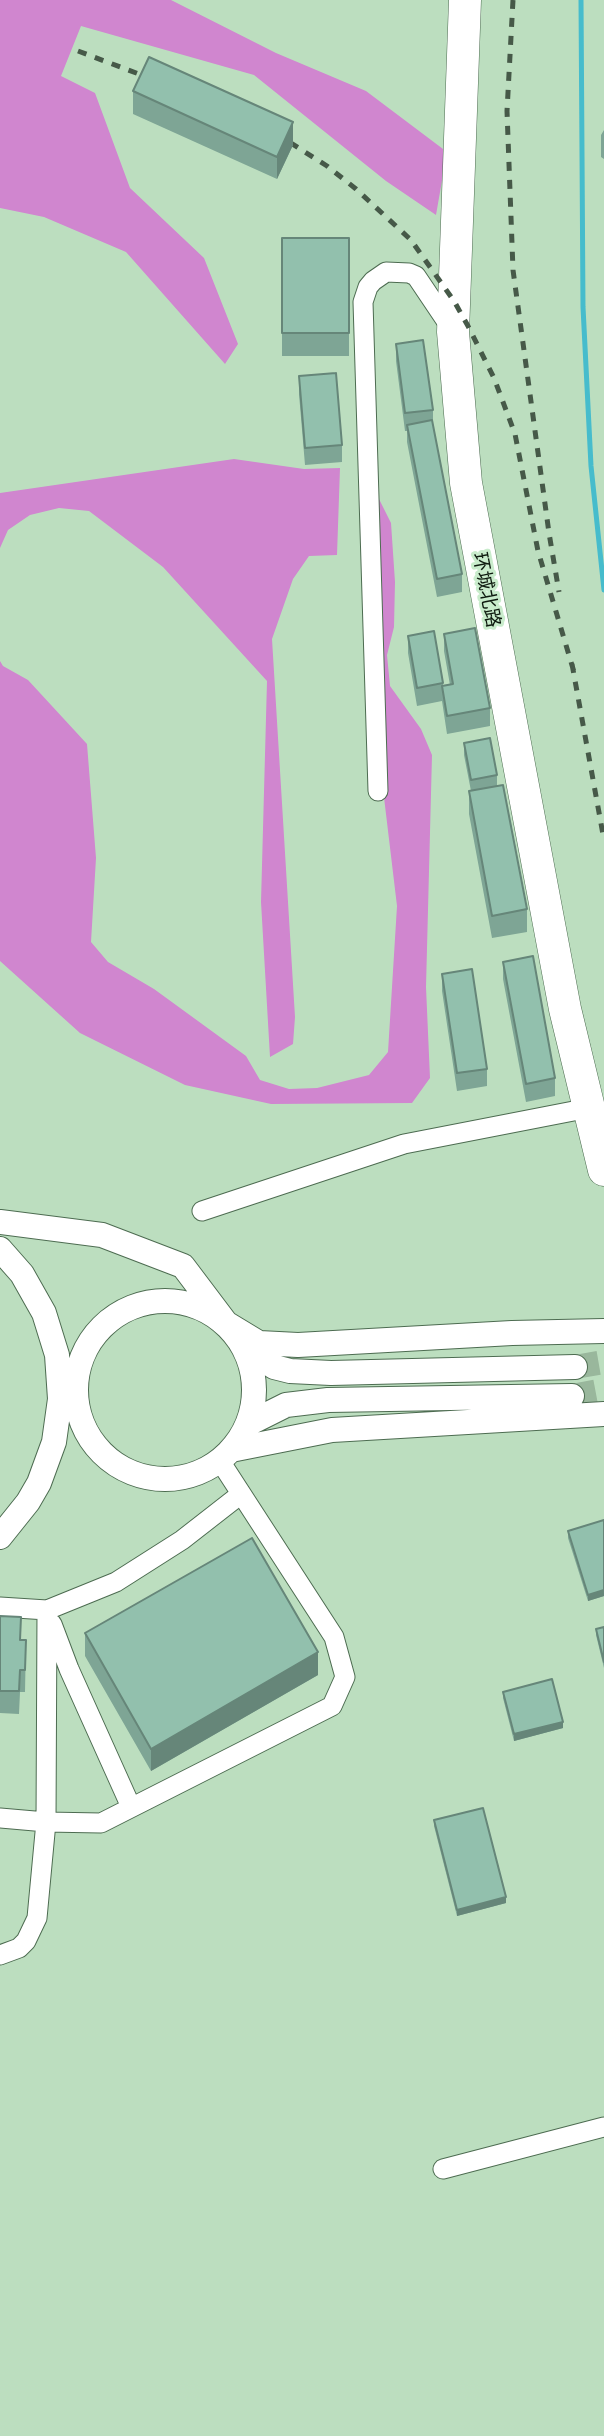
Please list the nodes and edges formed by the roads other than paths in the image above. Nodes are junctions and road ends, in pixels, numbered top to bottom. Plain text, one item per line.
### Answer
1 (465, 0) edge
2 (453, 332) junction
3 (378, 791) dead end
4 (589, 1108) junction
5 (604, 1171) edge
6 (202, 1211) dead end
7 (0, 1222) edge
8 (0, 1249) edge
9 (226, 1324) junction
10 (604, 1331) edge
11 (90, 1341) junction
12 (245, 1348) junction
13 (575, 1367) tunnel mouth
14 (60, 1387) junction
15 (572, 1396) tunnel mouth
16 (604, 1414) edge
17 (248, 1424) junction
18 (86, 1431) junction
19 (226, 1456) junction
20 (241, 1494) junction
21 (0, 1537) edge
22 (0, 1607) edge
23 (47, 1610) junction
24 (131, 1807) junction
25 (0, 1818) edge
26 (46, 1822) junction
27 (0, 1955) edge
28 (604, 2127) edge
29 (443, 2169) dead end

1 - 2 main road, 环城北路
2 - 3 street
2 - 4 main road, 环城北路
4 - 5 main road, 环城北路
4 - 6 street
7 - 9 street
8 - 14 street
9 - 10 street
9 - 11 street
9 - 12 street
11 - 14 street
11 - 18 street
12 - 13 street
12 - 17 street
14 - 18 street
14 - 21 street
15 - 17 street
16 - 19 street
17 - 19 street
18 - 19 street
19 - 20 street
20 - 23 street
20 - 24 street
22 - 23 street
23 - 24 street
23 - 26 street
24 - 26 street
25 - 26 street
26 - 27 street
28 - 29 street

